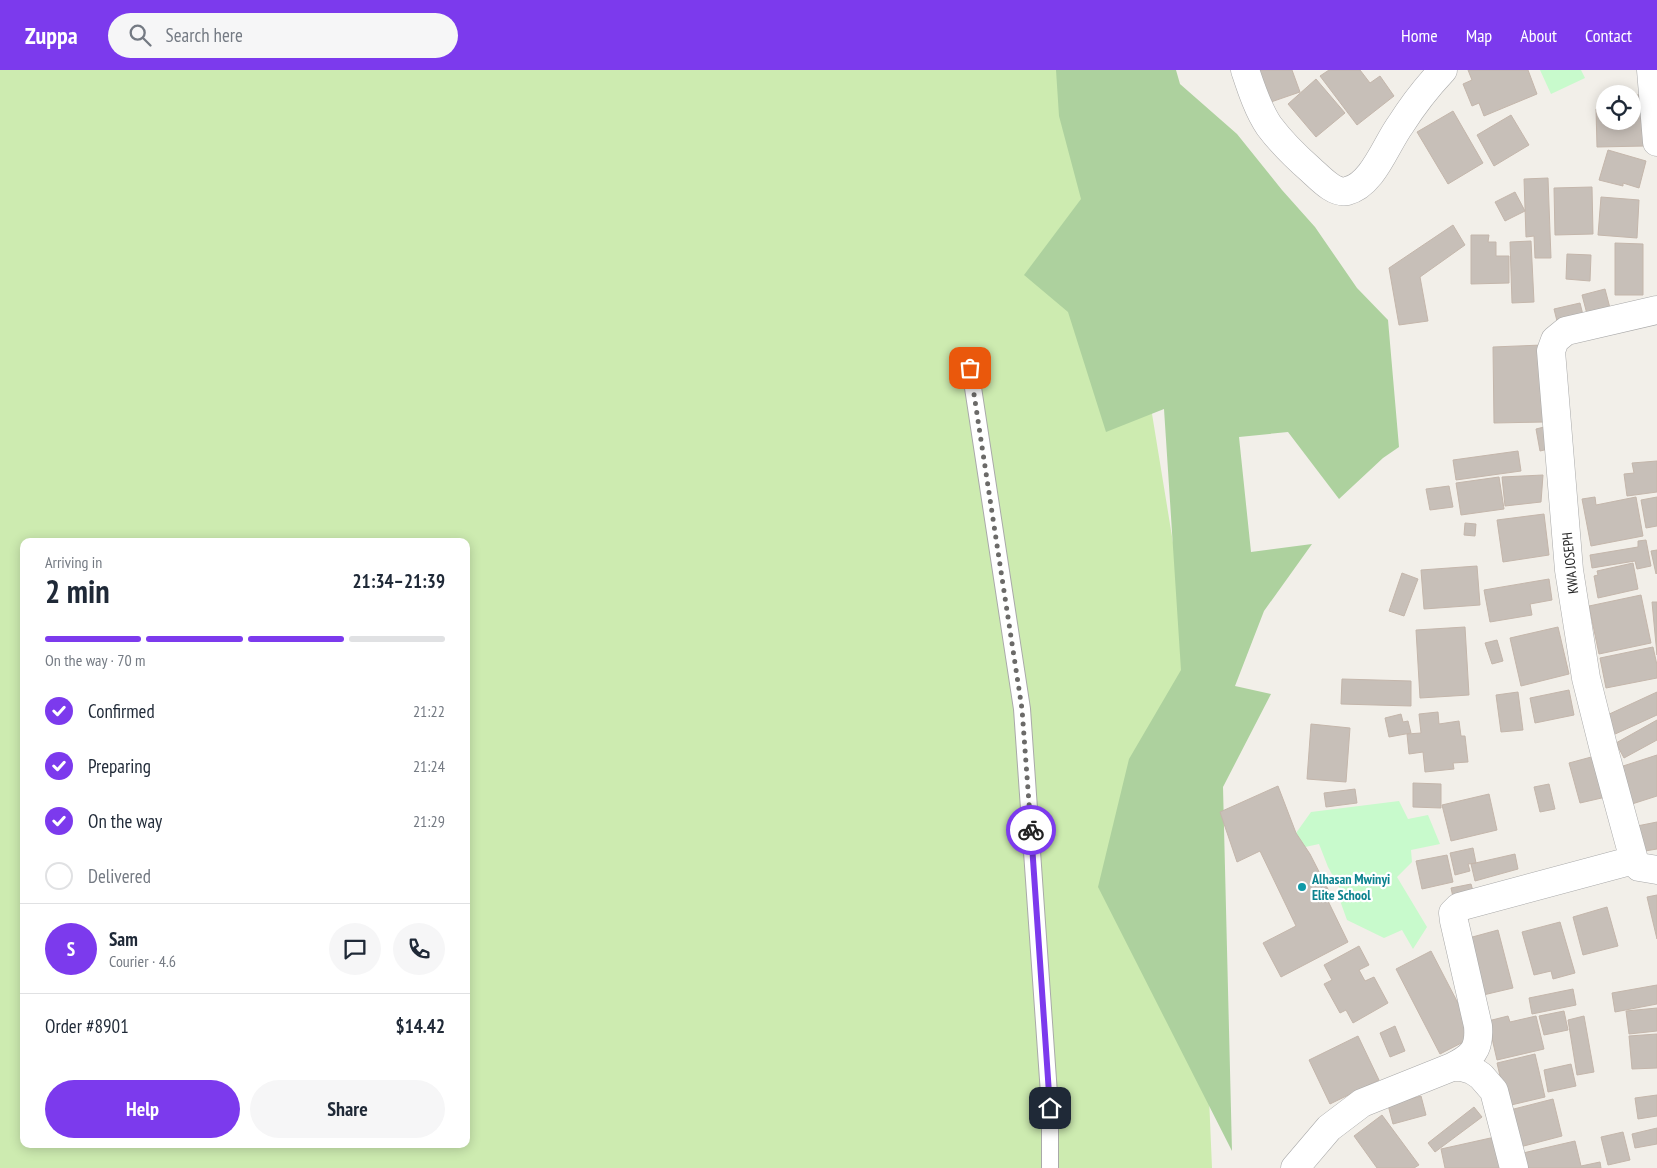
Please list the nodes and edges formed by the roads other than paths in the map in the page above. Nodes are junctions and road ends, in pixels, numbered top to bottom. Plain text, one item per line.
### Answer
1 (1245, 70) edge
2 (1444, 70) edge
3 (1651, 70) edge
4 (1657, 142) edge
5 (1657, 310) edge
6 (970, 368) dead end
7 (1645, 865) edge
8 (1452, 1067) junction
9 (1050, 1168) edge
10 (1295, 1168) edge
11 (1514, 1168) edge

1 - 2 street
3 - 4 street
5 - 7 street, KWA JOSEPH
6 - 9 lane
7 - 8 street
8 - 10 street
8 - 11 street

